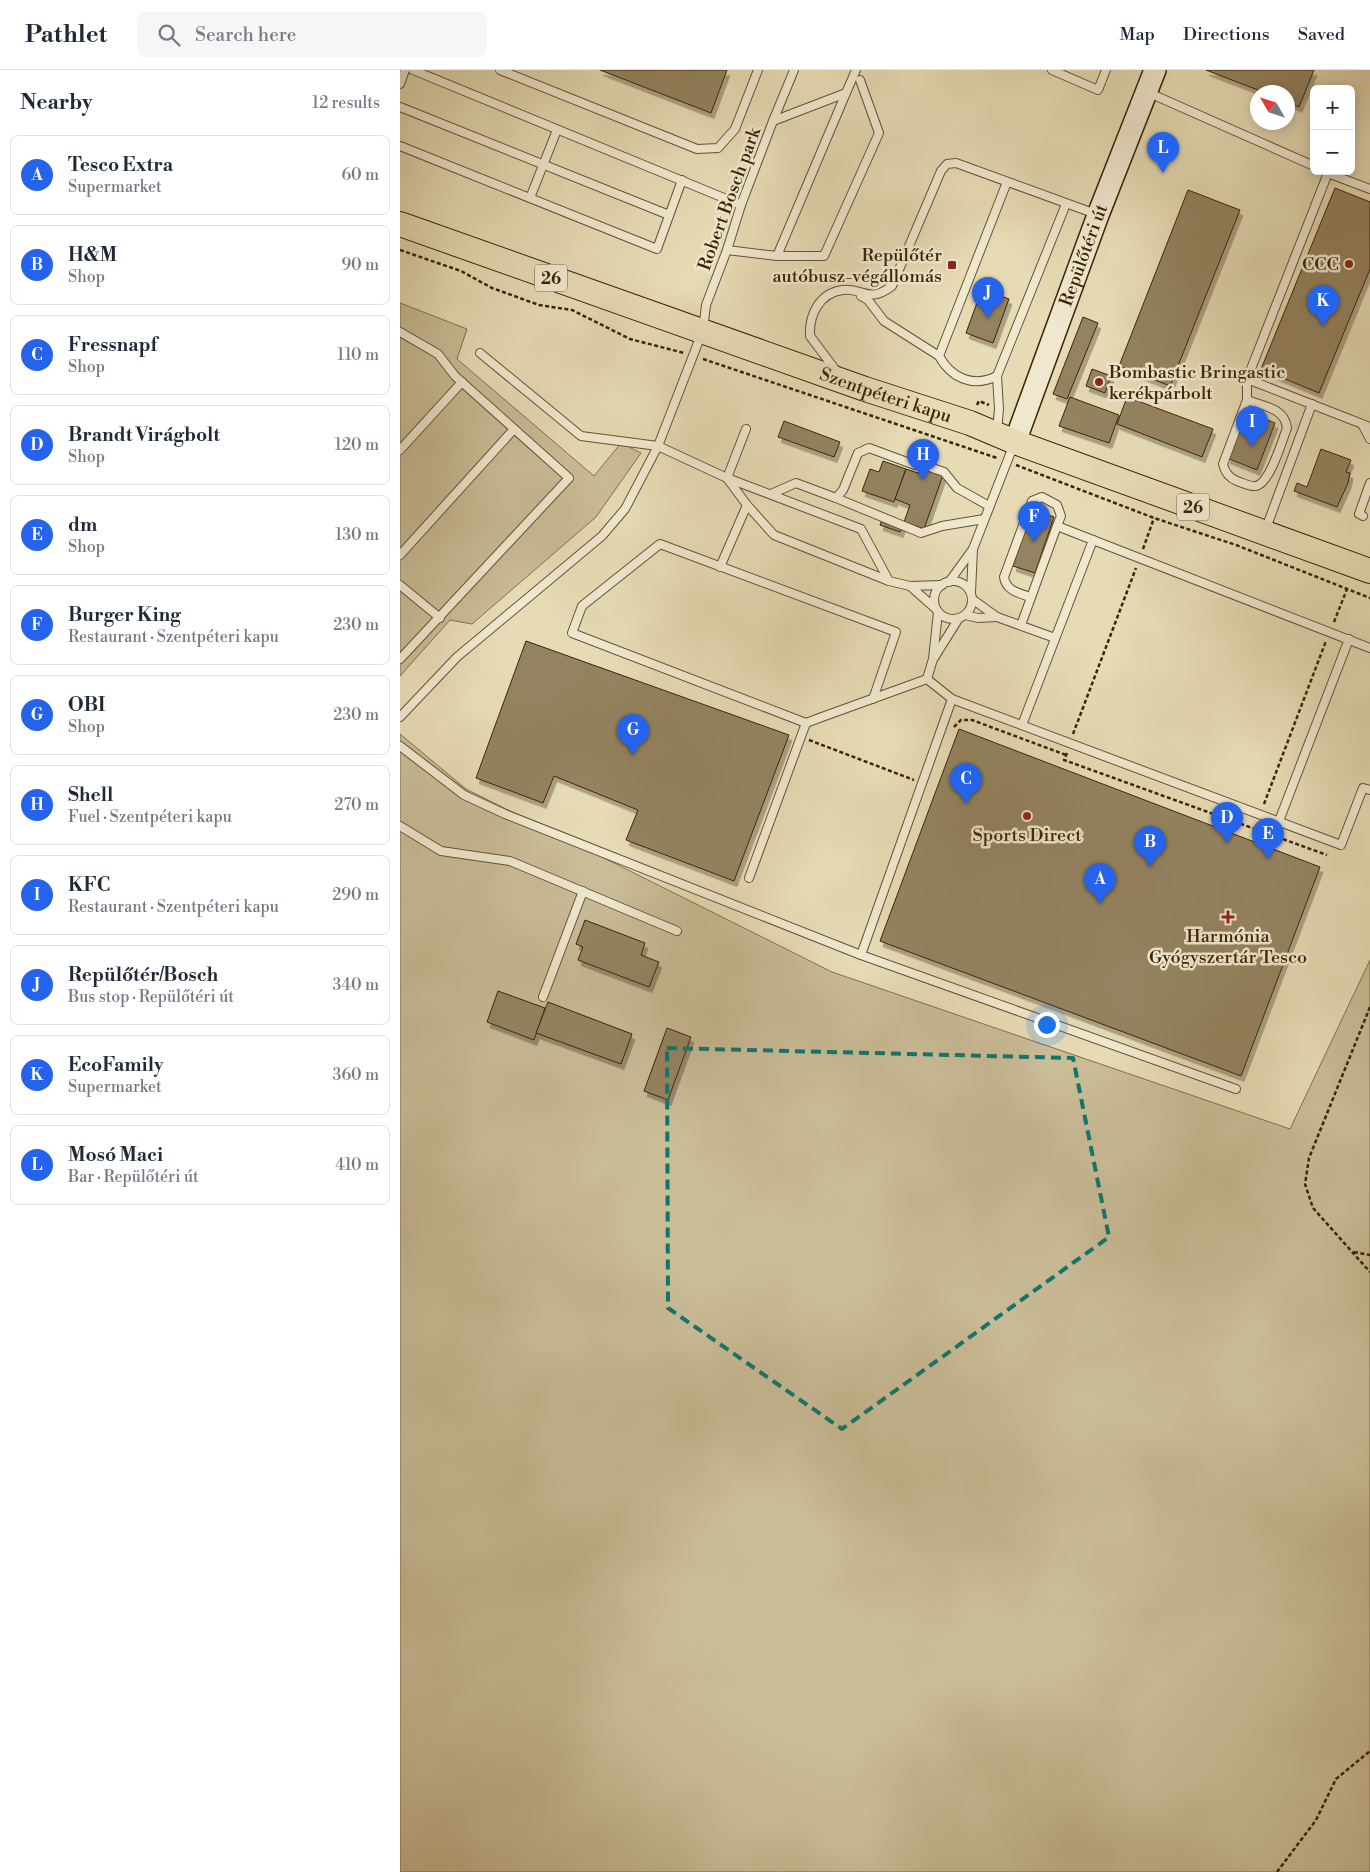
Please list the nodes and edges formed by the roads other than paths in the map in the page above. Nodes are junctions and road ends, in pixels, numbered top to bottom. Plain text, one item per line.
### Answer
1 (405, 70) edge
2 (413, 70) edge
3 (500, 70) edge
4 (758, 70) edge
5 (794, 70) edge
6 (1052, 70) edge
7 (1106, 70) edge
8 (1155, 70) edge
9 (855, 74) edge
10 (1070, 74) edge
11 (400, 84) edge
12 (1146, 92) junction
13 (846, 93) junction
14 (400, 107) edge
15 (773, 121) junction
16 (557, 130) junction
17 (400, 146) edge
18 (1310, 164) edge
19 (544, 165) junction
20 (1326, 175) edge
21 (1335, 175) edge
22 (682, 180) junction
23 (1007, 182) junction
24 (1370, 189) edge
25 (530, 198) junction
26 (1066, 204) junction
27 (741, 205) junction
28 (668, 215) junction
29 (1098, 215) junction
30 (400, 224) edge
31 (727, 250) junction
32 (777, 256) junction
33 (855, 292) junction
34 (703, 330) junction
35 (400, 332) edge
36 (480, 353) dead end
37 (939, 356) junction
38 (996, 376) junction
39 (1247, 379) junction
40 (843, 380) junction
41 (462, 382) junction
42 (1247, 400) junction
43 (1312, 404) junction
44 (1362, 424) junction
45 (1370, 427) edge
46 (514, 429) junction
47 (746, 429) dead end
48 (1370, 438) edge
49 (658, 446) junction
50 (1006, 446) junction
51 (400, 450) edge
52 (727, 478) junction
53 (1370, 483) edge
54 (771, 494) junction
55 (836, 498) junction
56 (747, 505) junction
57 (989, 506) junction
58 (1363, 516) dead end
59 (984, 519) junction
60 (1057, 526) junction
61 (1264, 533) junction
62 (1092, 540) junction
63 (973, 549) junction
64 (400, 555) edge
65 (720, 567) junction
66 (1370, 571) edge
67 (889, 581) junction
68 (946, 583) junction
69 (400, 585) edge
70 (910, 586) junction
71 (971, 595) junction
72 (1030, 597) junction
73 (937, 610) junction
74 (962, 617) junction
75 (997, 617) junction
76 (440, 618) junction
77 (1021, 626) junction
78 (1055, 638) junction
79 (1349, 640) junction
80 (1370, 648) edge
81 (933, 659) junction
82 (400, 660) edge
83 (928, 679) junction
84 (872, 699) junction
85 (952, 700) junction
86 (400, 718) edge
87 (806, 723) junction
88 (1022, 725) junction
89 (400, 746) edge
90 (1370, 790) edge
91 (1279, 821) junction
92 (400, 826) edge
93 (749, 878) dead end
94 (583, 891) junction
95 (678, 931) dead end
96 (861, 955) junction
97 (543, 997) dead end
98 (1236, 1089) dead end

1 - 11 lane
2 - 16 lane
3 - 4 lane
5 - 15 lane
6 - 10 lane
7 - 10 lane
8 - 12 street, Repülőtéri út
9 - 13 lane
9 - 32 lane
12 - 18 lane
12 - 29 street, Repülőtéri út
13 - 15 lane, Robert Bosch park
13 - 32 lane
14 - 19 lane
15 - 27 lane, Robert Bosch park
16 - 19 lane
16 - 22 lane
17 - 25 lane
19 - 25 lane
19 - 28 lane
20 - 39 lane
21 - 24 lane
22 - 27 lane
22 - 28 lane
23 - 26 lane
23 - 33 lane
23 - 37 lane
25 - 28 lane
26 - 29 lane
26 - 38 lane
27 - 31 lane, Robert Bosch park
29 - 50 street, Repülőtéri út
30 - 34 main road, Szentpéteri kapu / 26
31 - 32 lane
31 - 34 lane, Robert Bosch park
33 - 37 lane
33 - 40 lane
34 - 40 main road, Szentpéteri kapu / 26
34 - 49 lane, Robert Bosch park
35 - 41 lane
36 - 49 lane
37 - 38 lane
38 - 50 lane
39 - 42 lane
39 - 43 lane
40 - 50 main road, Szentpéteri kapu / 26
41 - 46 lane
41 - 51 lane
42 - 42 lane
43 - 44 lane
43 - 61 lane
44 - 45 lane
44 - 48 lane
46 - 64 lane
46 - 76 lane
47 - 52 lane
49 - 52 lane
49 - 86 lane, Robert Bosch park
50 - 57 lane
50 - 61 main road, Szentpéteri kapu / 26
52 - 54 lane
52 - 56 lane
53 - 58 lane
54 - 55 lane
54 - 67 lane
55 - 57 lane
55 - 59 lane
56 - 65 lane
56 - 67 lane
57 - 59 lane
59 - 63 lane
60 - 62 lane
60 - 72 lane
60 - 72 lane
61 - 66 main road, Szentpéteri kapu / 26
62 - 78 lane
62 - 79 lane
63 - 68 lane
63 - 71 lane
65 - 84 lane
65 - 87 lane
67 - 70 lane
68 - 70 lane
68 - 71 lane
68 - 73 lane
69 - 76 lane
70 - 73 lane
71 - 74 lane
71 - 75 lane
72 - 77 lane
73 - 74 lane
73 - 81 lane
74 - 75 lane
74 - 81 lane
75 - 77 lane
76 - 82 lane
77 - 78 lane
78 - 88 lane
79 - 80 lane
79 - 91 lane
81 - 83 lane
83 - 84 lane
83 - 85 lane
84 - 87 lane
85 - 88 lane
85 - 96 lane
87 - 93 lane
88 - 91 lane
89 - 96 lane
90 - 91 lane
92 - 94 lane
94 - 95 lane
94 - 97 lane
96 - 98 lane

